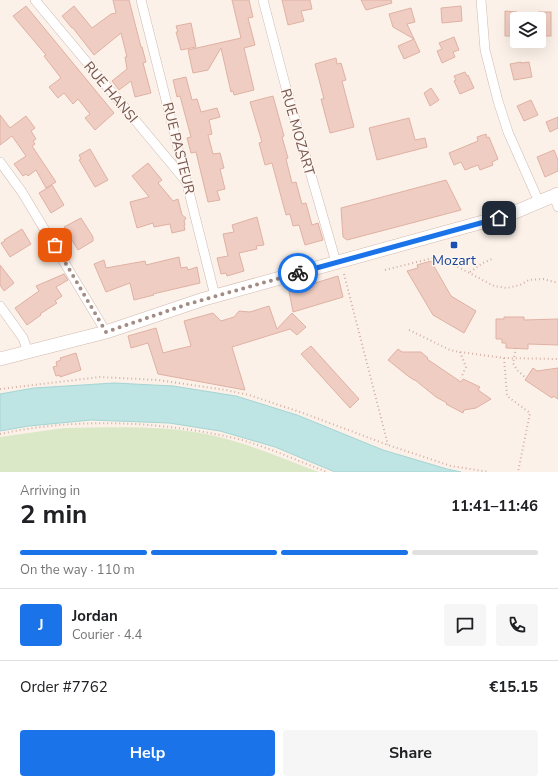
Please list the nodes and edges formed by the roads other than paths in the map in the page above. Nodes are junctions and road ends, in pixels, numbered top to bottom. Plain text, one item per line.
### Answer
1 (35, 0) edge
2 (141, 0) edge
3 (263, 0) edge
4 (481, 0) edge
5 (0, 162) edge
6 (188, 183) junction
7 (556, 199) edge
8 (539, 202) junction
9 (338, 262) junction
10 (215, 296) junction
11 (0, 306) edge
12 (106, 332) junction
13 (28, 352) junction
14 (0, 359) edge

1 - 6 street, RUE HANSI
2 - 6 street, RUE PASTEUR
3 - 9 street, RUE MOZART
4 - 8 street
5 - 12 street
6 - 10 street, RUE PASTEUR
7 - 8 main road
8 - 9 main road
9 - 10 main road
10 - 12 main road
11 - 13 street
12 - 13 main road
13 - 14 main road

